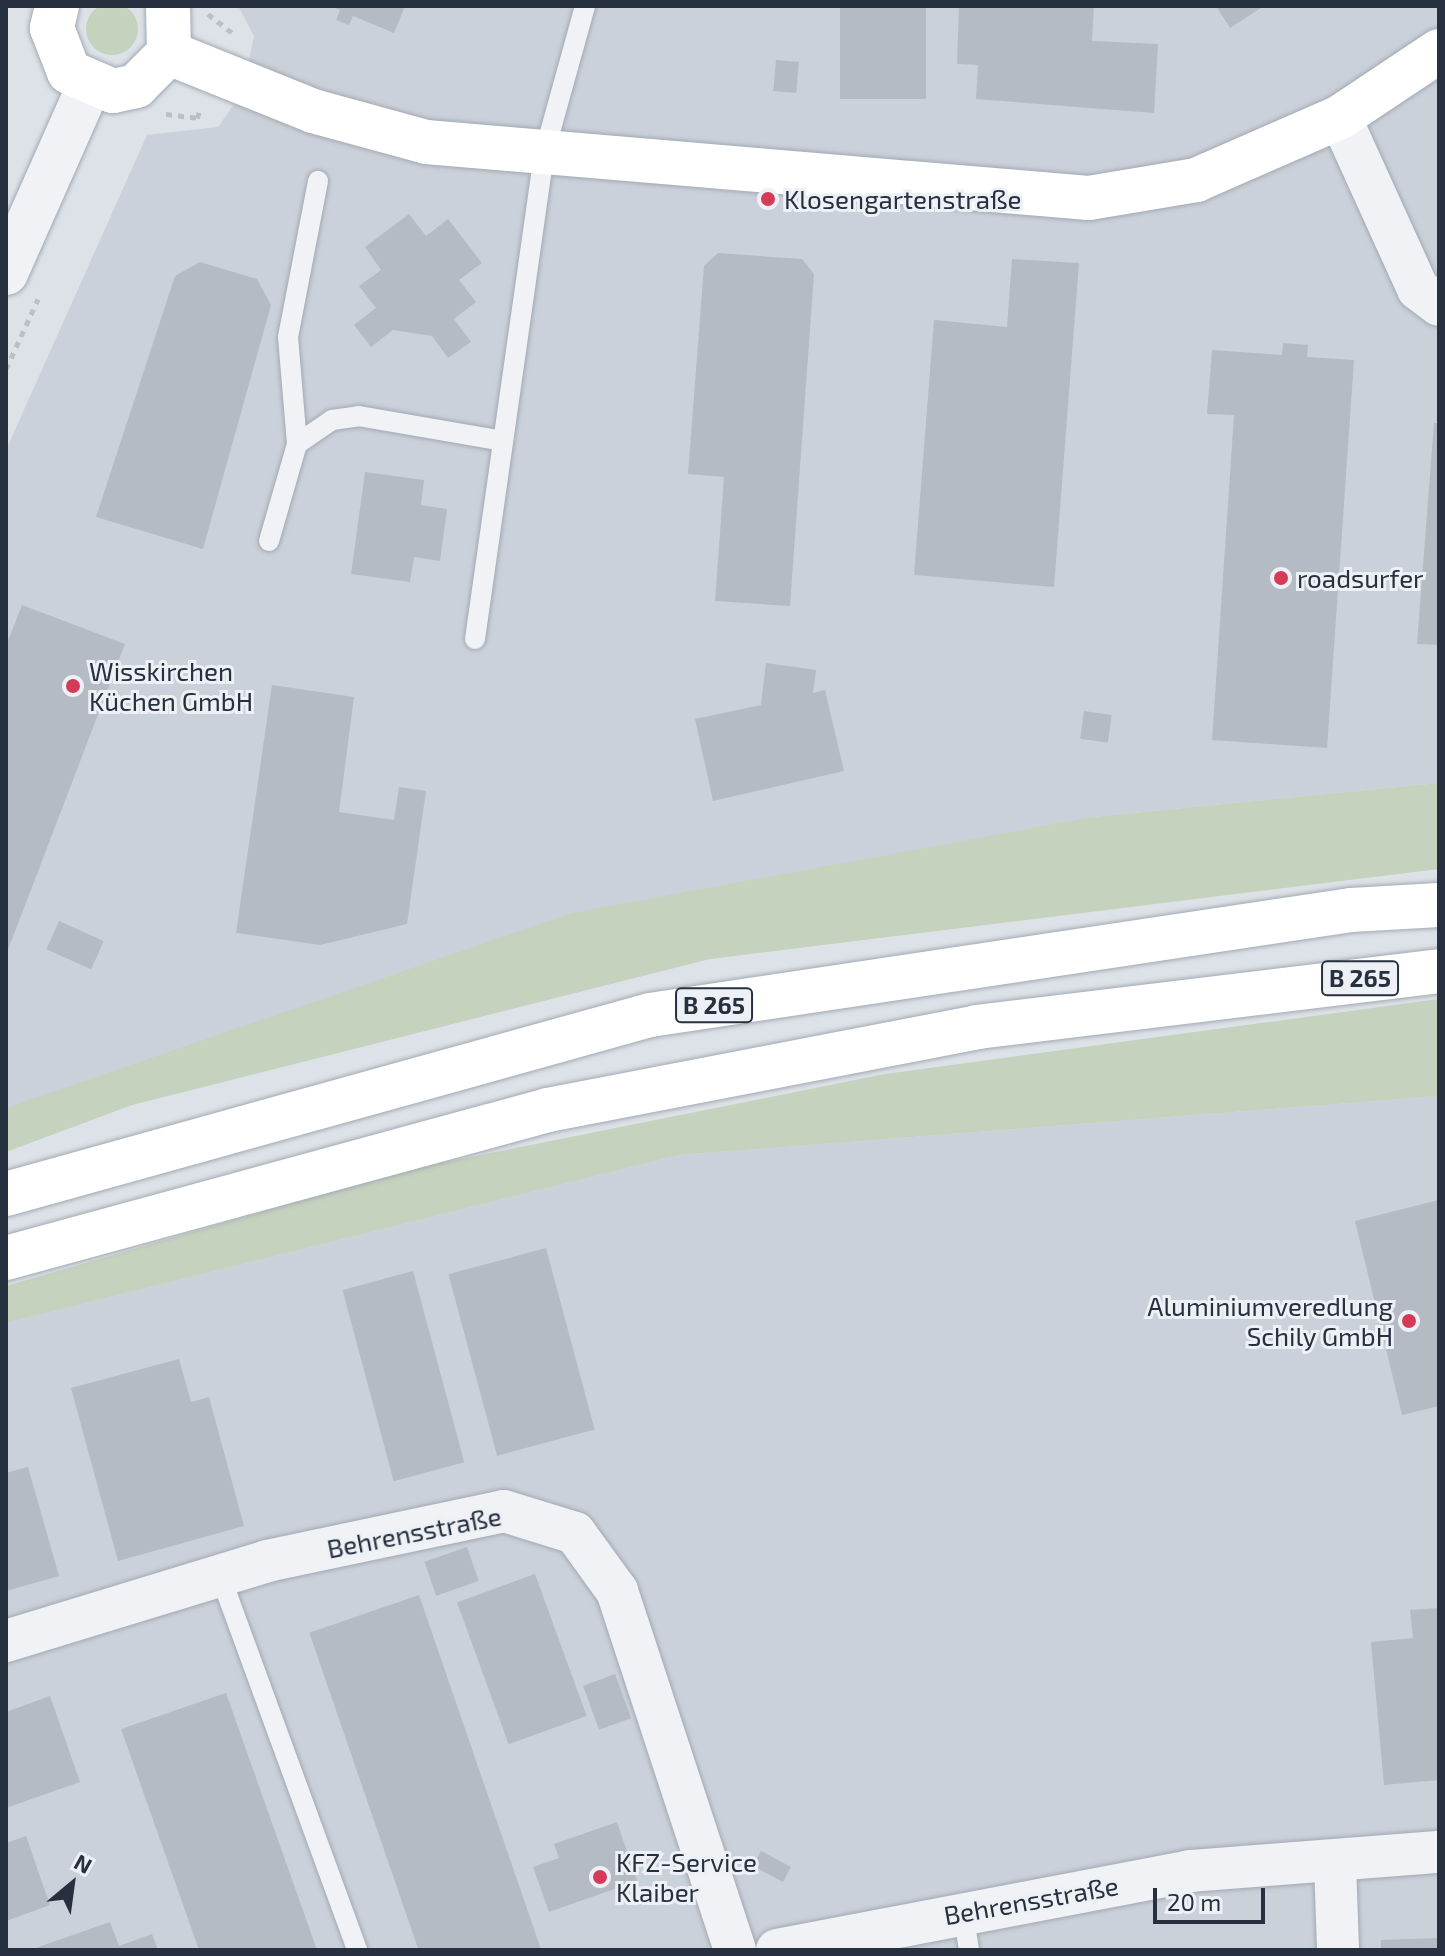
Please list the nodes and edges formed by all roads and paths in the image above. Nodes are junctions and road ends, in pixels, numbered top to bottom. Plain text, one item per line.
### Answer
1 (57, 6) edge
2 (168, 6) edge
3 (585, 6) edge
4 (1439, 51) edge
5 (169, 53) junction
6 (89, 86) junction
7 (1340, 117) junction
8 (544, 154) junction
9 (318, 181) dead end
10 (6, 273) edge
11 (1439, 305) edge
12 (503, 441) junction
13 (297, 444) junction
14 (269, 541) dead end
15 (475, 639) dead end
16 (1439, 905) edge
17 (1439, 971) edge
18 (6, 1194) edge
19 (6, 1258) edge
20 (220, 1575) junction
21 (6, 1641) edge
22 (1439, 1852) edge
23 (1335, 1863) junction
24 (966, 1931) edge
25 (844, 1942) edge
26 (357, 1950) edge
27 (735, 1950) edge
28 (777, 1950) edge
29 (1338, 1950) edge

1 - 6 main road
2 - 5 main road
3 - 8 lane
4 - 7 main road
5 - 6 main road
5 - 8 main road
6 - 10 street
7 - 8 main road
7 - 11 street
8 - 12 lane
9 - 13 lane
12 - 13 lane
12 - 15 lane
13 - 14 lane
16 - 18 main road, B 265
17 - 19 main road, B 265
20 - 21 street, Behrensstraße
20 - 26 lane
20 - 27 street, Behrensstraße
22 - 23 street, Behrensstraße
23 - 24 street, Behrensstraße
23 - 29 street
24 - 25 street, Behrensstraße
25 - 28 street, Behrensstraße

